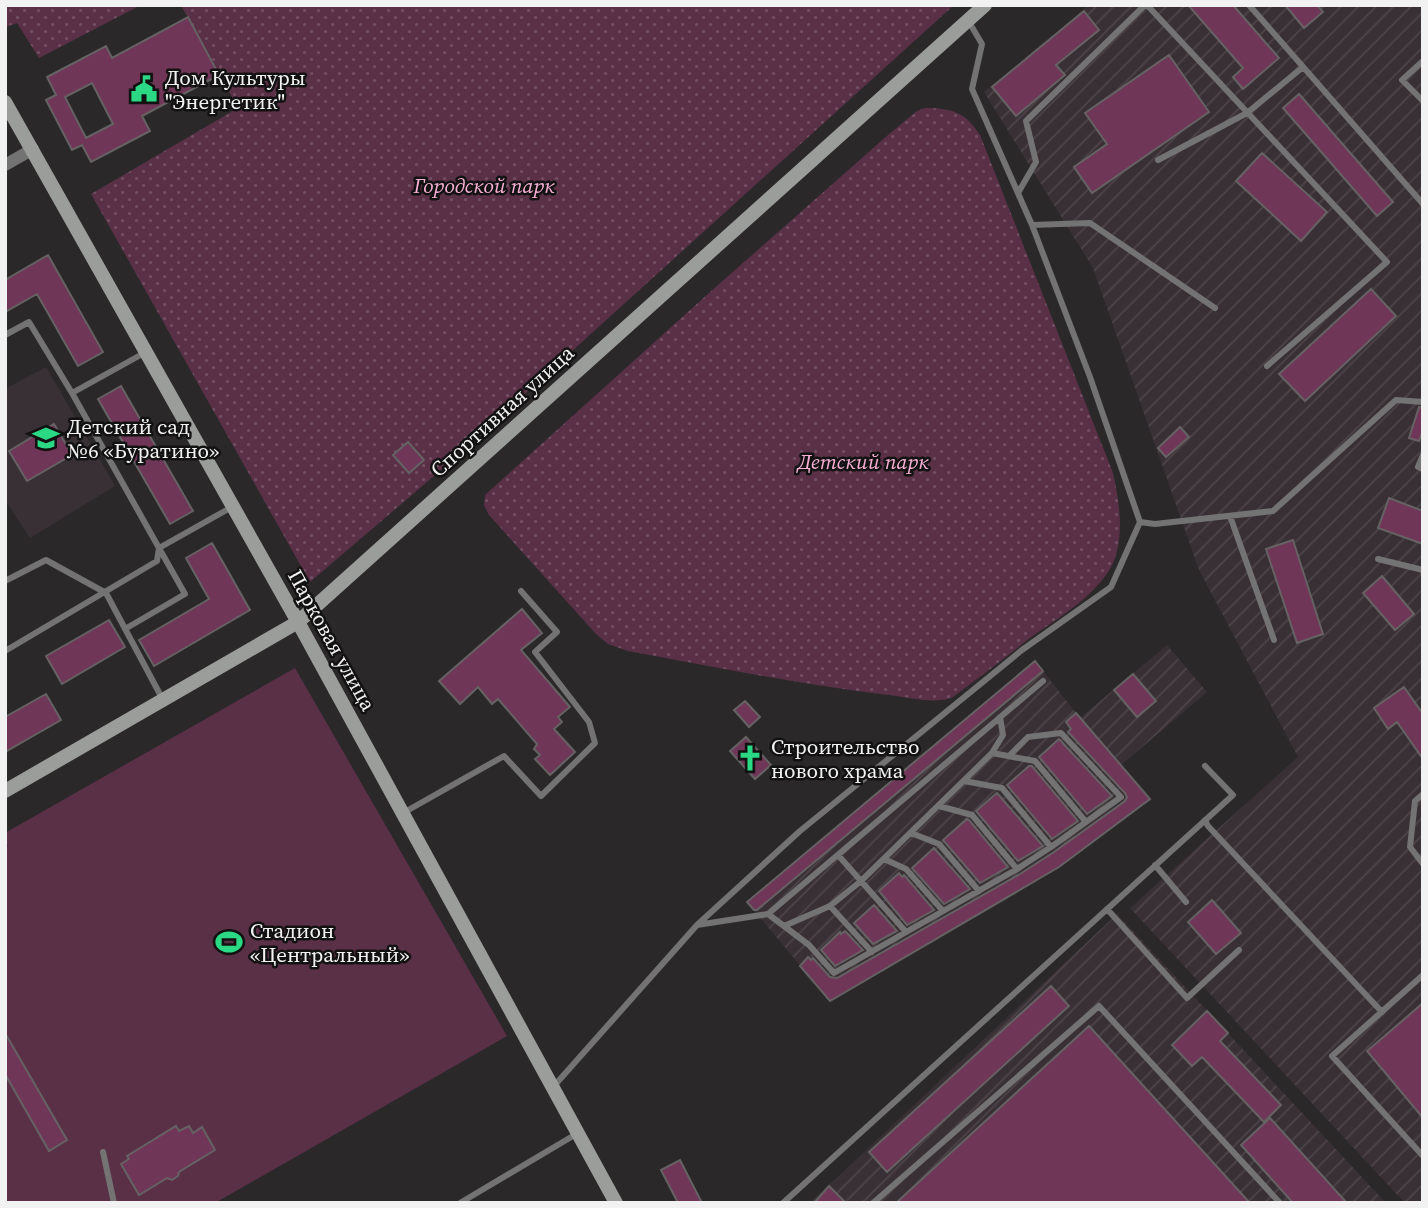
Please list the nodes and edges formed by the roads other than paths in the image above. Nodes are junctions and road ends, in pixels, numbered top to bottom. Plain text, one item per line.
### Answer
1 (985, 5) edge
2 (1146, 5) edge
3 (1249, 5) edge
4 (968, 20) junction
5 (1423, 61) edge
6 (1303, 67) junction
7 (1423, 101) edge
8 (5, 102) edge
9 (1247, 113) junction
10 (11, 125) edge
11 (33, 149) junction
12 (1158, 160) dead end
13 (5, 165) edge
14 (1018, 193) junction
15 (1423, 204) edge
16 (1032, 225) junction
17 (1216, 308) dead end
18 (5, 335) edge
19 (146, 352) junction
20 (1268, 366) dead end
21 (72, 393) junction
22 (1423, 402) edge
23 (1423, 455) edge
24 (1423, 469) edge
25 (234, 506) junction
26 (1230, 516) junction
27 (1140, 522) junction
28 (159, 548) junction
29 (1378, 559) dead end
30 (1423, 570) edge
31 (5, 581) edge
32 (521, 591) dead end
33 (106, 593) junction
34 (299, 622) junction
35 (125, 629) junction
36 (1273, 640) dead end
37 (5, 651) edge
38 (1043, 681) dead end
39 (163, 700) junction
40 (1000, 717) junction
41 (992, 753) junction
42 (1009, 755) junction
43 (1205, 766) dead end
44 (964, 781) junction
45 (5, 791) edge
46 (1423, 794) edge
47 (939, 806) junction
48 (403, 813) junction
49 (1205, 820) junction
50 (1086, 822) junction
51 (911, 833) junction
52 (1051, 847) junction
53 (838, 855) junction
54 (884, 859) junction
55 (1423, 864) edge
56 (1155, 865) junction
57 (1017, 869) junction
58 (861, 881) junction
59 (979, 891) junction
60 (1185, 902) dead end
61 (830, 906) junction
62 (1107, 909) junction
63 (943, 911) junction
64 (768, 914) junction
65 (697, 925) junction
66 (783, 926) junction
67 (906, 932) junction
68 (1239, 950) dead end
69 (872, 952) junction
70 (1423, 975) edge
71 (1381, 1012) junction
72 (553, 1087) junction
73 (579, 1133) junction
74 (103, 1152) dead end
75 (1423, 1156) edge
76 (114, 1203) edge
77 (460, 1203) edge
78 (615, 1203) edge
79 (783, 1203) edge
80 (873, 1203) edge
81 (1280, 1203) edge

1 - 4 street, Спортивная улица
2 - 9 lane
2 - 14 lane
3 - 6 lane
4 - 14 lane
4 - 34 street, Спортивная улица
5 - 7 lane
6 - 9 lane
6 - 15 lane
8 - 10 street, Парковая улица
9 - 12 lane
9 - 20 lane
10 - 11 street, Парковая улица
11 - 13 street
11 - 19 street, Парковая улица
14 - 16 lane
16 - 17 lane
16 - 27 lane
18 - 21 lane
19 - 21 lane
19 - 25 street, Парковая улица
21 - 28 lane
22 - 26 lane
23 - 24 lane
25 - 28 lane
25 - 34 street, Парковая улица
26 - 27 lane
26 - 36 lane
27 - 65 lane
28 - 33 lane
28 - 35 lane
29 - 30 lane
31 - 33 lane
32 - 48 lane
33 - 35 lane
33 - 37 lane
34 - 39 street, Спортивная улица
34 - 48 street, Парковая улица
35 - 39 lane
38 - 40 lane
39 - 45 street, Спортивная улица
40 - 41 lane
40 - 53 lane
41 - 42 lane
41 - 44 lane
42 - 50 lane
42 - 50 lane
43 - 49 lane
44 - 47 lane
44 - 52 lane
46 - 55 lane
47 - 51 lane
47 - 57 lane
48 - 72 street, Парковая улица
49 - 56 lane
49 - 71 lane
50 - 52 lane
51 - 54 lane
51 - 59 lane
52 - 57 lane
53 - 58 lane
53 - 64 lane
54 - 58 lane
54 - 63 lane
56 - 60 lane
56 - 62 lane
57 - 59 lane
58 - 61 lane
58 - 67 lane
59 - 63 lane
61 - 66 lane
61 - 69 lane
62 - 68 lane
62 - 79 lane
63 - 67 lane
64 - 65 lane
64 - 66 lane
65 - 72 lane
66 - 69 lane
67 - 69 lane
70 - 71 lane
71 - 75 lane
72 - 73 street, Парковая улица
73 - 77 lane
73 - 78 street, Парковая улица
74 - 76 lane
80 - 81 lane

